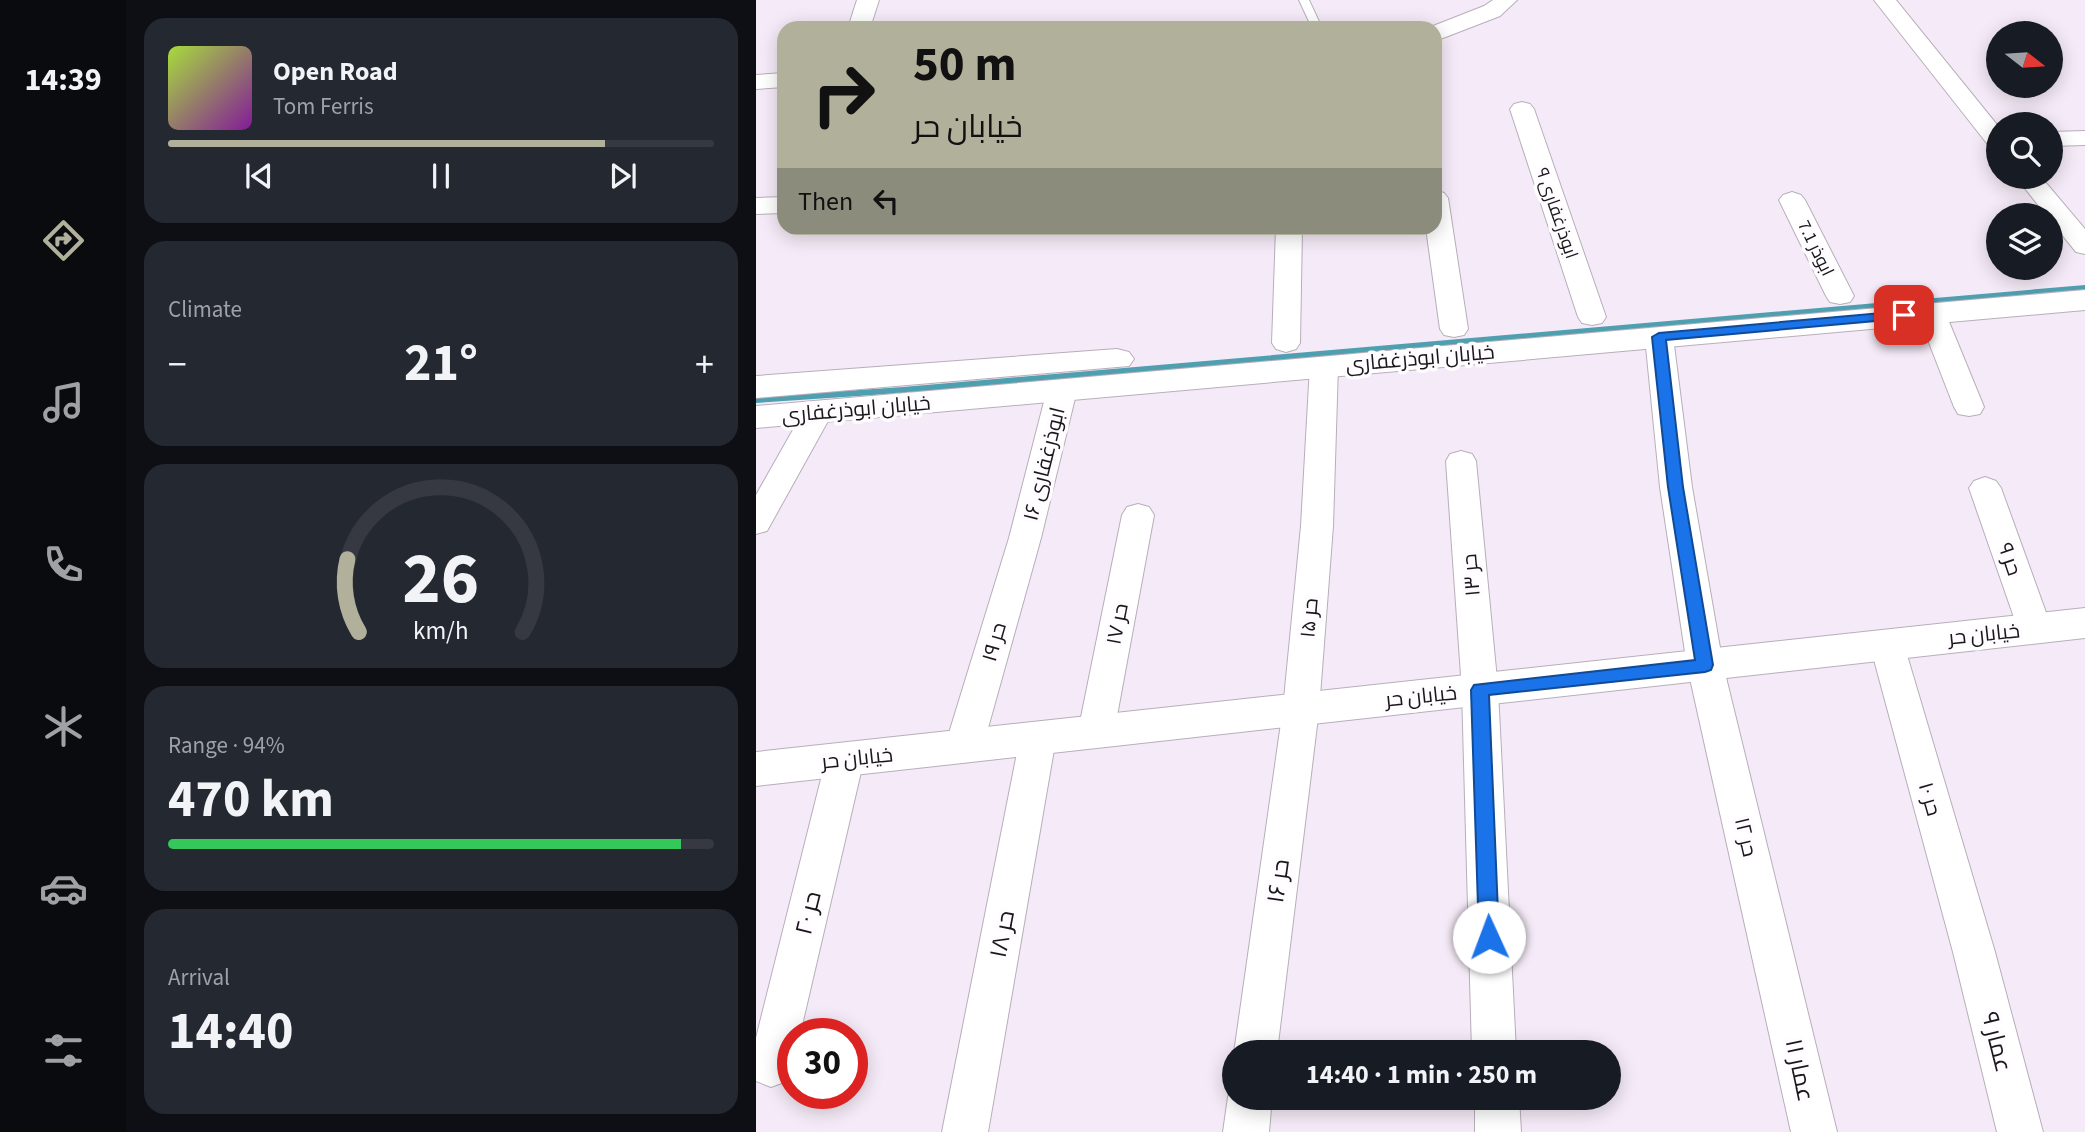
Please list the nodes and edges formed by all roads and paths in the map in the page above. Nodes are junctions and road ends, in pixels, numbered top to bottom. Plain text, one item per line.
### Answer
1 (868, 0) edge
2 (1304, 0) edge
3 (1506, 0) edge
4 (1885, 0) edge
5 (861, 21) edge
6 (1314, 21) edge
7 (1442, 30) edge
8 (777, 80) edge
9 (756, 82) edge
10 (1522, 109) dead end
11 (1986, 126) edge
12 (2085, 138) edge
13 (2063, 139) edge
14 (2038, 189) edge
15 (1793, 200) dead end
16 (777, 205) edge
17 (756, 206) edge
18 (1289, 235) edge
19 (1440, 235) edge
20 (2085, 246) edge
21 (2085, 276) edge
22 (1840, 296) junction
23 (2085, 300) edge
24 (1931, 312) junction
25 (1592, 317) junction
26 (1454, 329) junction
27 (1659, 337) junction
28 (1286, 344) junction
29 (1182, 366) junction
30 (1324, 366) junction
31 (756, 387) edge
32 (1062, 390) junction
33 (1969, 407) dead end
34 (818, 412) junction
35 (756, 417) edge
36 (1461, 461) dead end
37 (1985, 488) dead end
38 (1138, 515) dead end
39 (756, 523) edge
40 (1025, 538) joint
41 (2035, 629) junction
42 (2082, 630) edge
43 (1887, 645) junction
44 (1705, 665) junction
45 (1480, 690) junction
46 (1301, 709) junction
47 (1096, 732) junction
48 (1038, 738) junction
49 (964, 746) junction
50 (845, 760) junction
51 (756, 769) edge
52 (1974, 952) joint
53 (1787, 1008) joint
54 (1257, 1040) edge
55 (1494, 1040) edge
56 (771, 1066) dead end
57 (1249, 1110) edge
58 (1497, 1110) edge
59 (965, 1131) edge
60 (1246, 1132) edge
61 (1498, 1132) edge
62 (1814, 1132) edge
63 (2020, 1132) edge

1 - 5 street
2 - 6 lane
3 - 7 street
4 - 11 street
8 - 9 street
10 - 25 street, ابوذرغفاری ۹
12 - 13 street
14 - 20 street
15 - 22 street, ابوذر 7.1
16 - 17 street
18 - 28 street
19 - 26 street
21 - 22 street, خیابان ابوذرغفاری
22 - 25 street, خیابان ابوذرغفاری
23 - 24 street, خیابان ابوذرغفاری
24 - 27 street, خیابان ابوذرغفاری
24 - 33 street
25 - 26 street, خیابان ابوذرغفاری
26 - 28 street, خیابان ابوذرغفاری
27 - 30 street, خیابان ابوذرغفاری
27 - 44 street, حر ۱۲
28 - 29 street, خیابان ابوذرغفاری
29 - 30 street, خیابان ابوذرغفاری
29 - 31 street, خیابان ابوذرغفاری
29 - 32 street, خیابان ابوذرغفاری
30 - 46 street, حر ۱۵
32 - 34 street, خیابان ابوذرغفاری
32 - 40 street, ابوذرغفاری ۱۶
34 - 35 street, خیابان ابوذرغفاری
34 - 39 street
36 - 45 street, حر ۱۳
37 - 41 street, حر ۹
38 - 47 street, حر ۱۷
40 - 49 street, حر ۱۹
41 - 42 street, خیابان حر
41 - 43 street, خیابان حر
43 - 44 street, خیابان حر
43 - 52 street, حر ۱۰
44 - 45 street, خیابان حر
44 - 53 street, حر ۱۲
45 - 46 street, خیابان حر
45 - 55 street, حر ۱۳
46 - 47 street, خیابان حر
46 - 54 street, حر ۱۶
47 - 48 street, خیابان حر
48 - 49 street, خیابان حر
48 - 59 street, حر ۱۸
49 - 50 street, خیابان حر
50 - 51 street, خیابان حر
50 - 56 street, حر ۲۰
52 - 63 street, عمار ۹
53 - 62 street, عمار ۱۱
57 - 60 street
58 - 61 street

